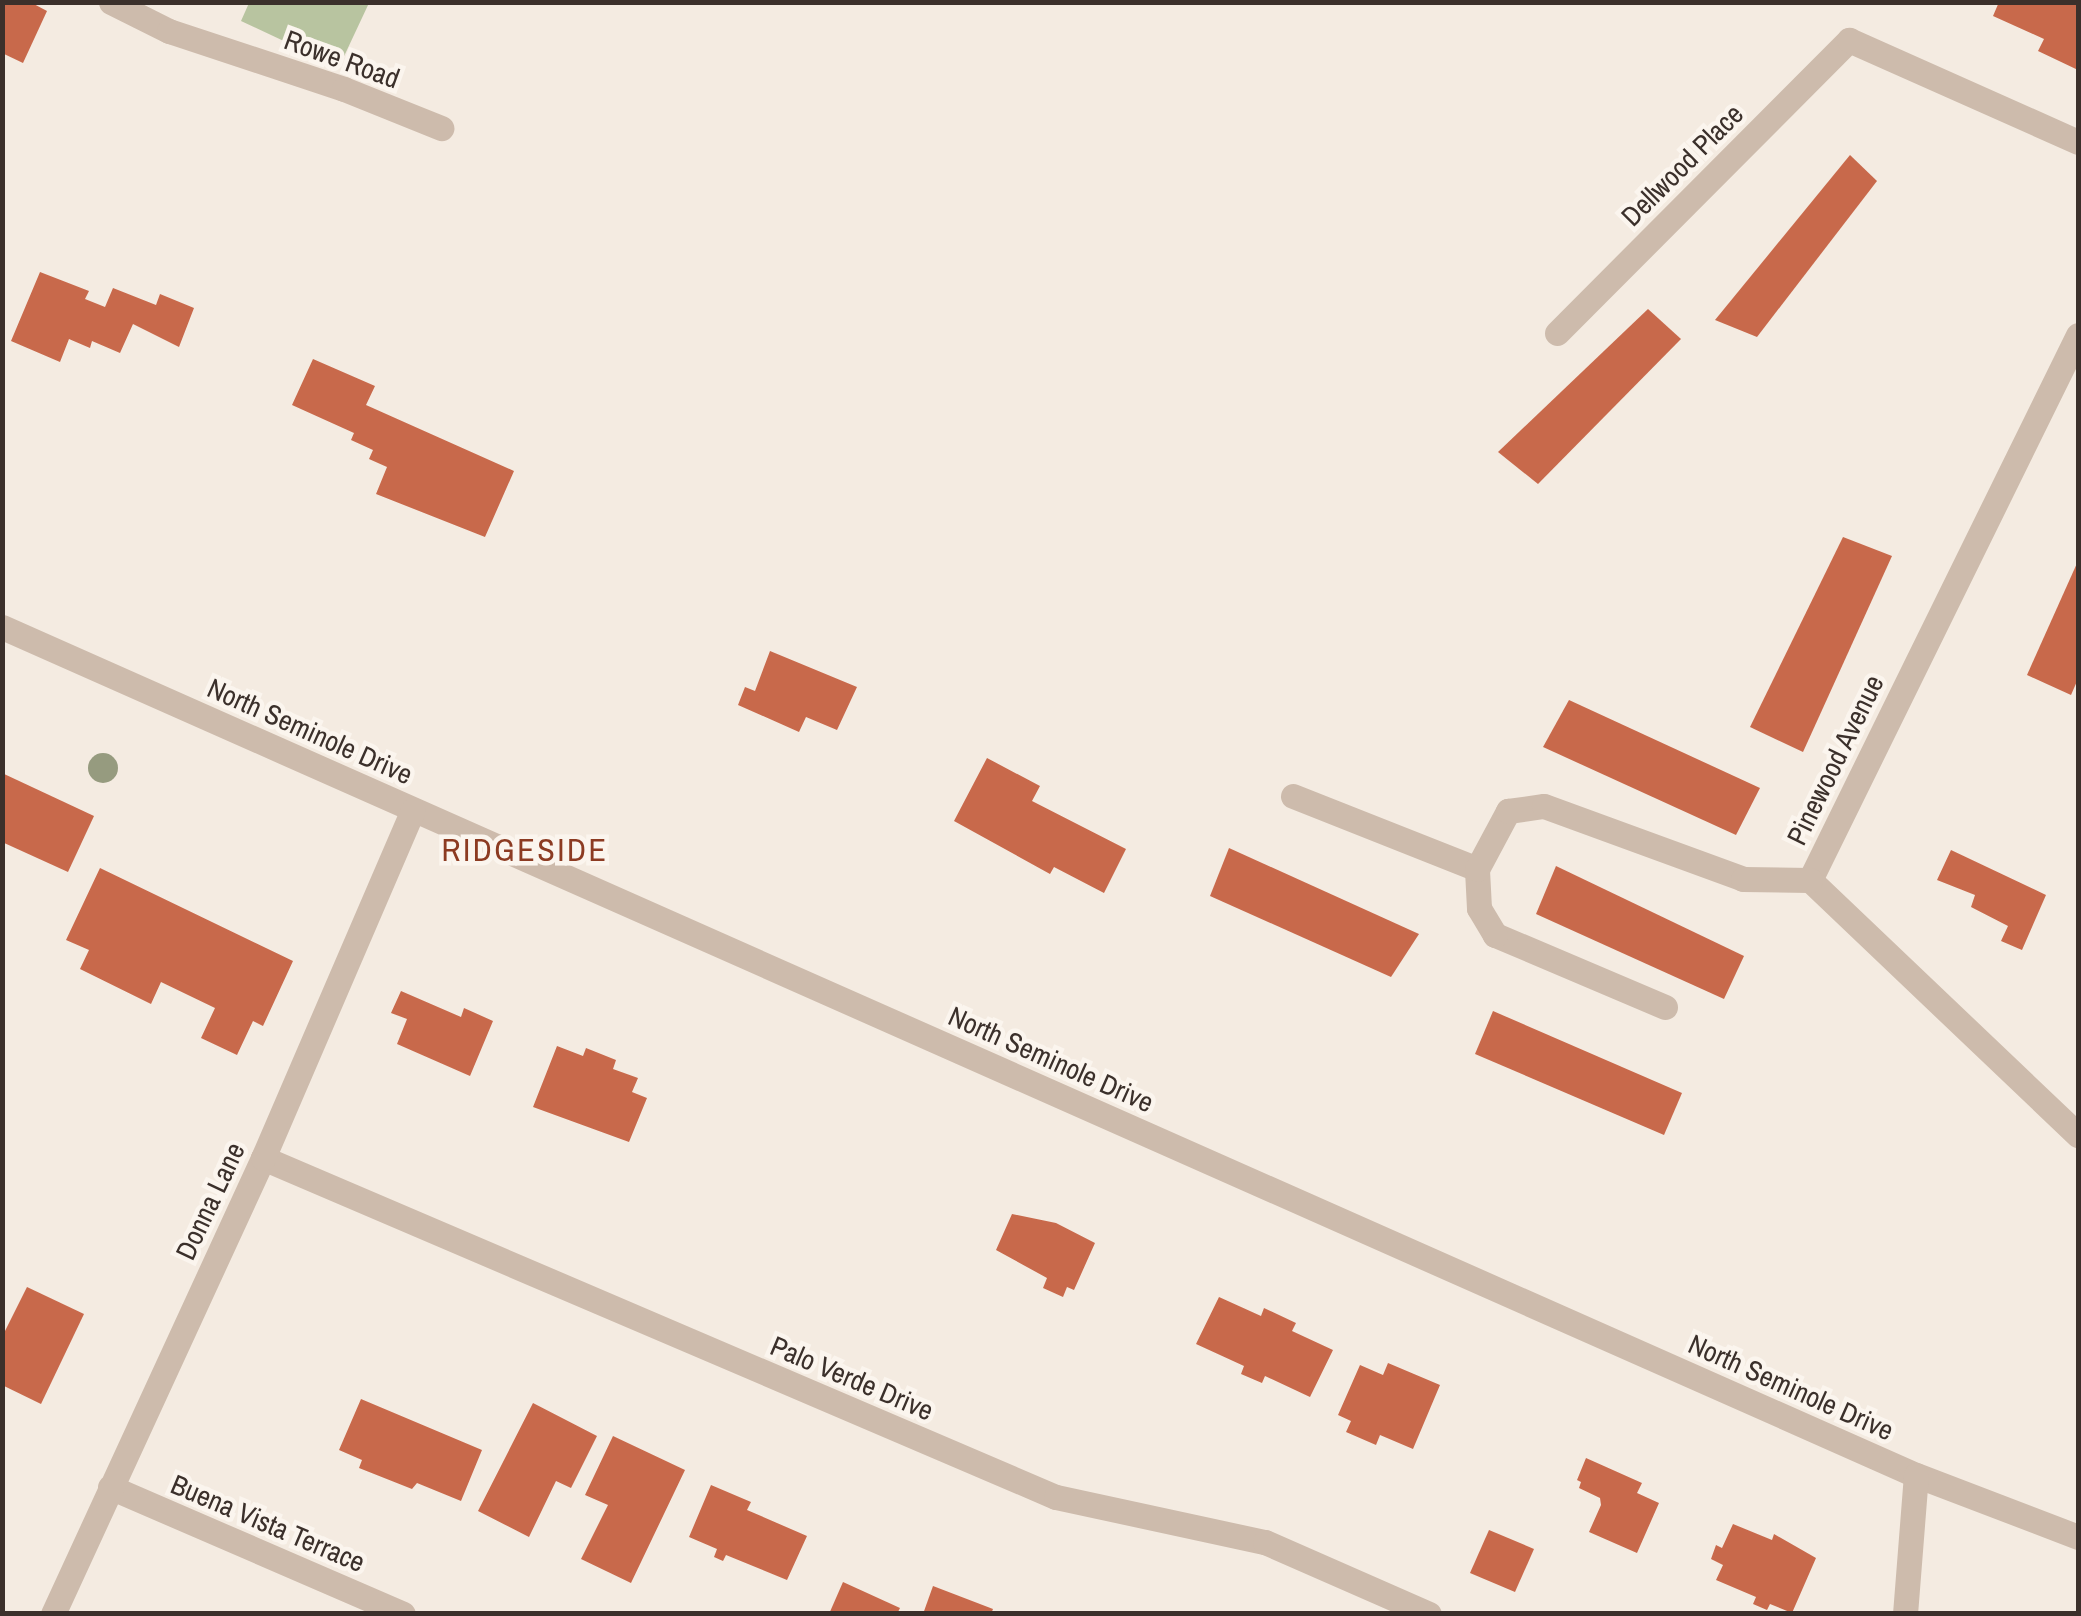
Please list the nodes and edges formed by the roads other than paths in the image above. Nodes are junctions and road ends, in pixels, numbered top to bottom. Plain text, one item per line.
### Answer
1 (111, 2) edge
2 (441, 128) dead end
3 (2078, 142) edge
4 (1557, 333) dead end
5 (2078, 335) edge
6 (2, 627) edge
7 (1294, 796) dead end
8 (413, 810) junction
9 (1477, 869) junction
10 (1810, 880) junction
11 (1664, 1006) dead end
12 (2078, 1135) edge
13 (263, 1158) junction
14 (1916, 1475) junction
15 (110, 1487) junction
16 (2078, 1537) edge
17 (53, 1614) edge
18 (403, 1614) edge
19 (1428, 1614) edge
20 (1905, 1614) edge

1 - 2 street, Rowe Road
3 - 4 street, Dellwood Place
5 - 10 street, Pinewood Avenue
6 - 8 street, North Seminole Drive
7 - 9 street
8 - 13 street, Donna Lane
8 - 14 street, North Seminole Drive
9 - 10 street
9 - 11 street
10 - 12 street, Pinewood Avenue
13 - 15 street, Donna Lane
13 - 19 street, Palo Verde Drive
14 - 16 street, North Seminole Drive
14 - 20 street
15 - 17 street, Donna Lane
15 - 18 street, Buena Vista Terrace

